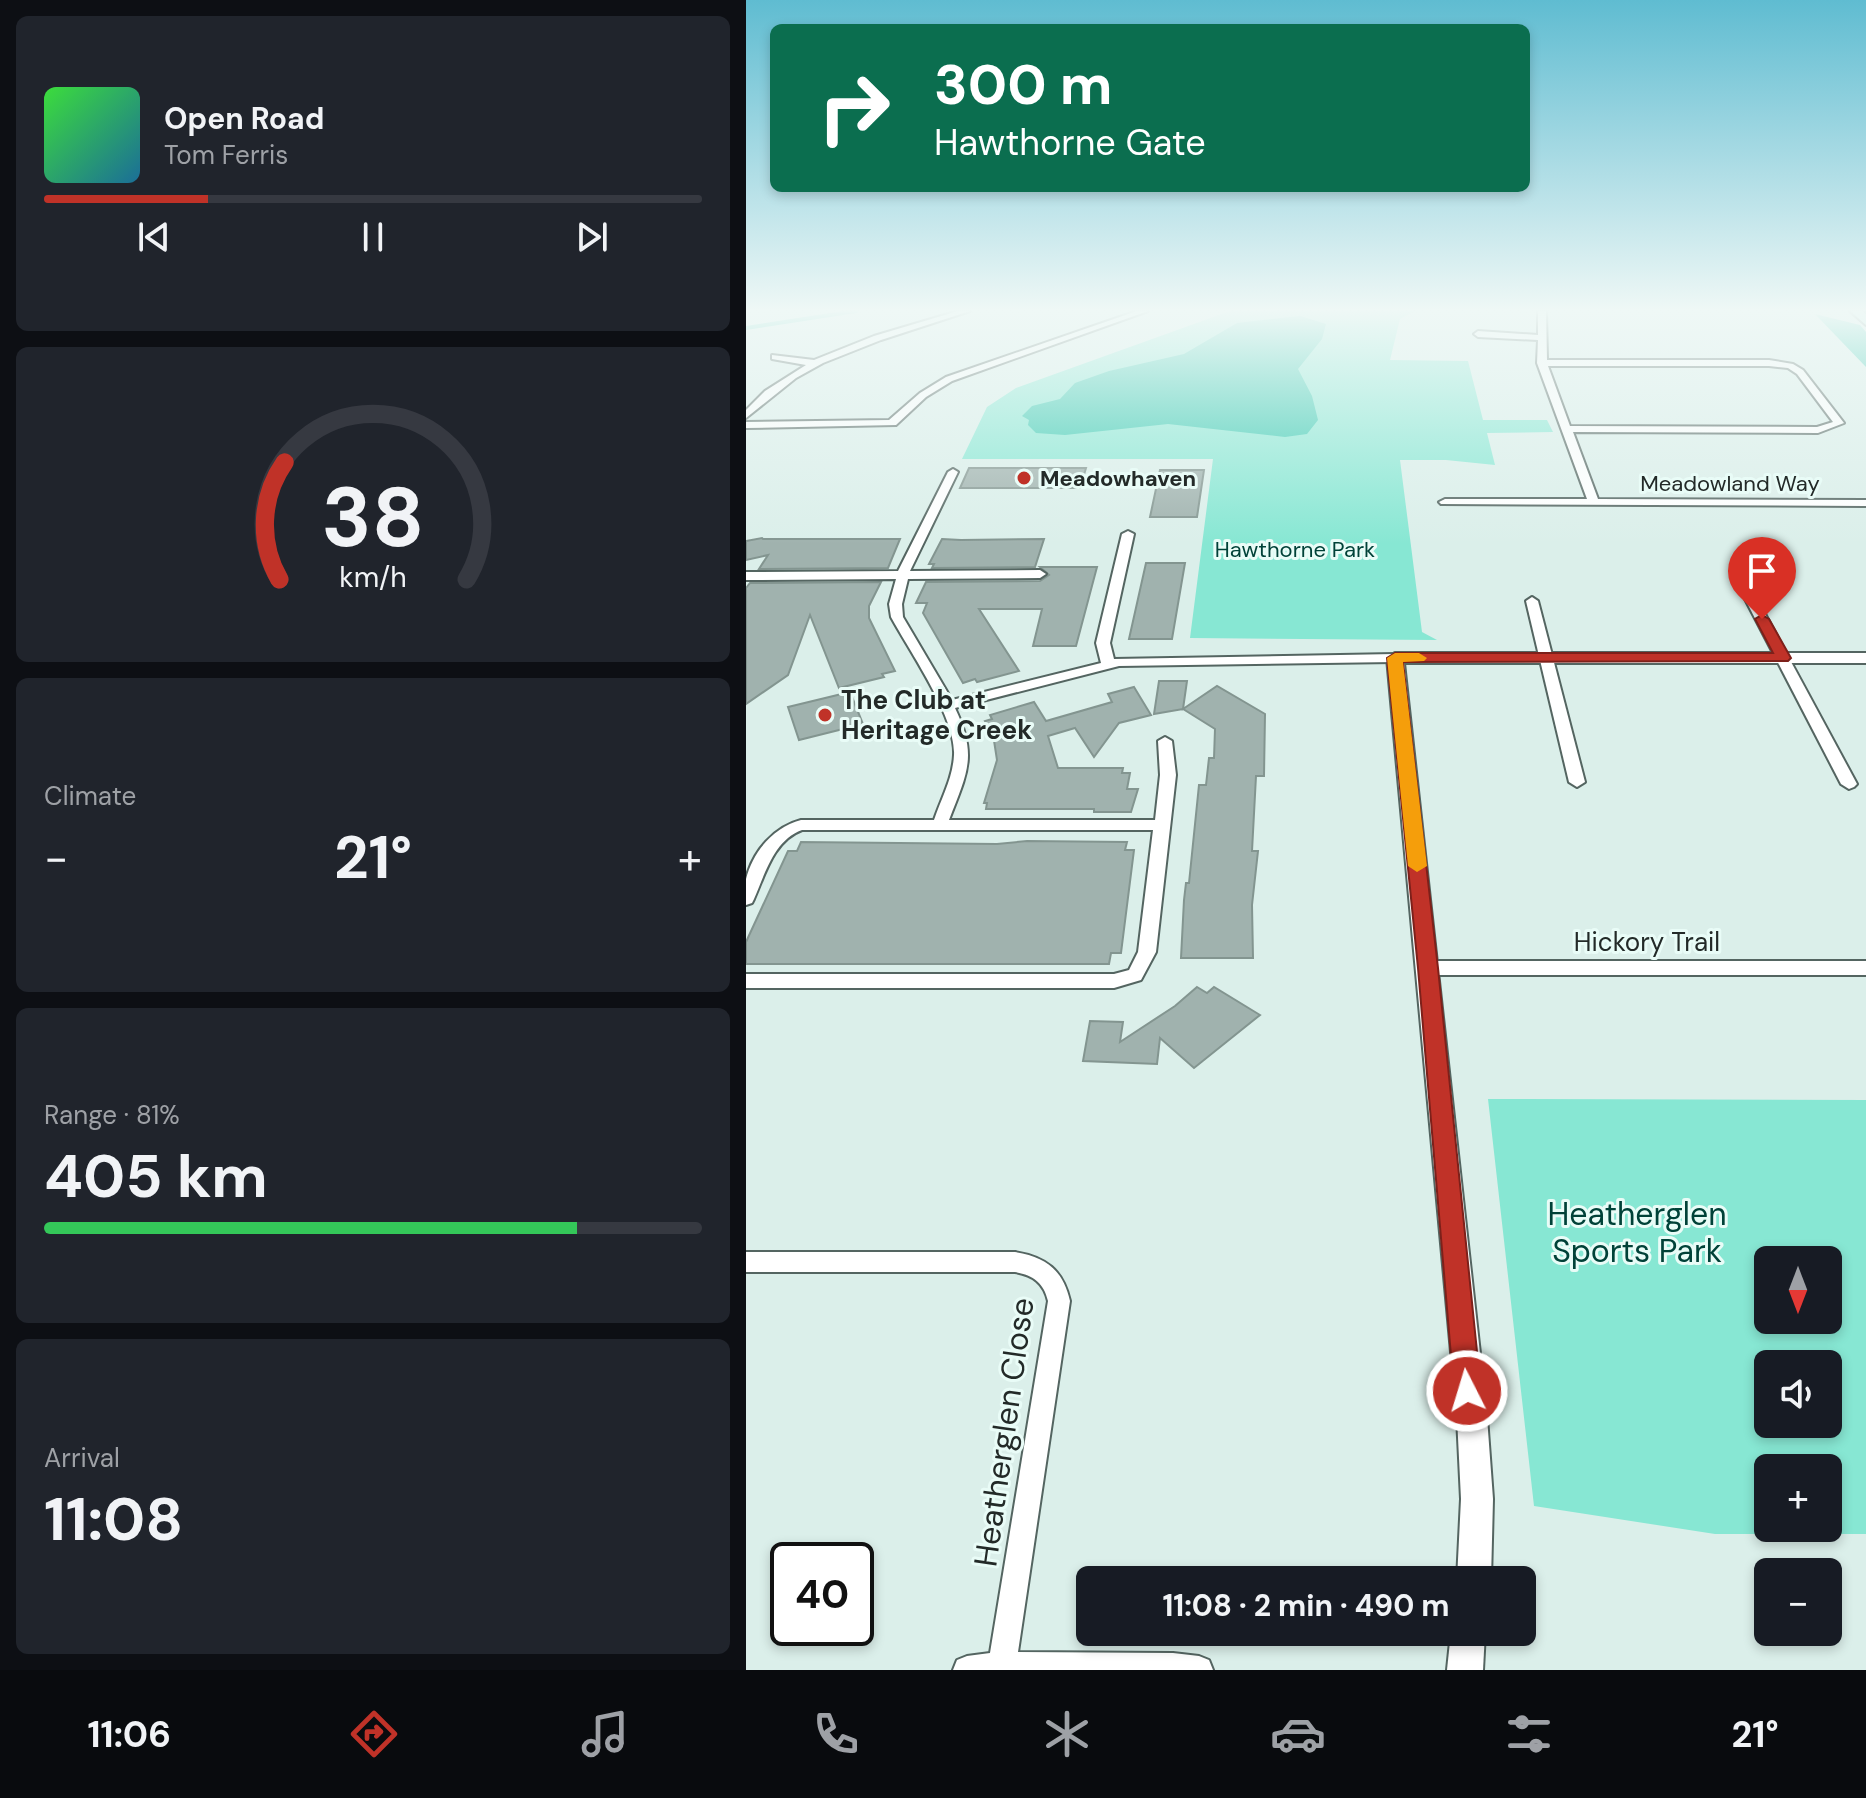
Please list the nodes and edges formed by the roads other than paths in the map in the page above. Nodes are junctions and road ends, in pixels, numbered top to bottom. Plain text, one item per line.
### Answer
1 (773, 389) edge
2 (933, 389) edge
3 (1552, 389) edge
4 (1813, 389) edge
5 (746, 415) edge
6 (746, 425) edge
7 (1567, 429) junction
8 (953, 472) dead end
9 (1445, 502) dead end
10 (1594, 503) junction
11 (1866, 503) edge
12 (1128, 534) dead end
13 (903, 574) junction
14 (1040, 574) dead end
15 (746, 576) edge
16 (1751, 599) dead end
17 (1532, 601) dead end
18 (1395, 658) junction
19 (1546, 658) junction
20 (1783, 658) junction
21 (1866, 658) edge
22 (1108, 664) junction
23 (946, 706) junction
24 (1165, 741) dead end
25 (1577, 782) dead end
26 (1849, 784) dead end
27 (940, 824) junction
28 (1162, 825) junction
29 (746, 899) edge
30 (1428, 968) junction
31 (1866, 968) edge
32 (746, 981) edge
33 (746, 1262) edge
34 (1474, 1566) edge
35 (1467, 1646) edge
36 (1002, 1666) junction
37 (967, 1670) edge
38 (1199, 1670) edge
39 (1465, 1670) edge

1 - 5 street
2 - 6 street
3 - 7 street
4 - 7 street
7 - 10 street
8 - 13 street
9 - 10 street, Meadowland Way
10 - 11 street, Meadowland Way
12 - 22 street
13 - 14 street
13 - 15 street
13 - 23 street
16 - 20 street
17 - 19 street
18 - 19 street
18 - 22 street
18 - 30 street
19 - 20 street
19 - 25 street
20 - 21 street
20 - 26 street
22 - 23 street
23 - 27 street
24 - 28 street
27 - 28 street
27 - 29 street
28 - 32 street
30 - 31 street, Hickory Trail
30 - 34 street
33 - 36 street, Heatherglen Close
35 - 39 street
36 - 37 street
36 - 38 street

